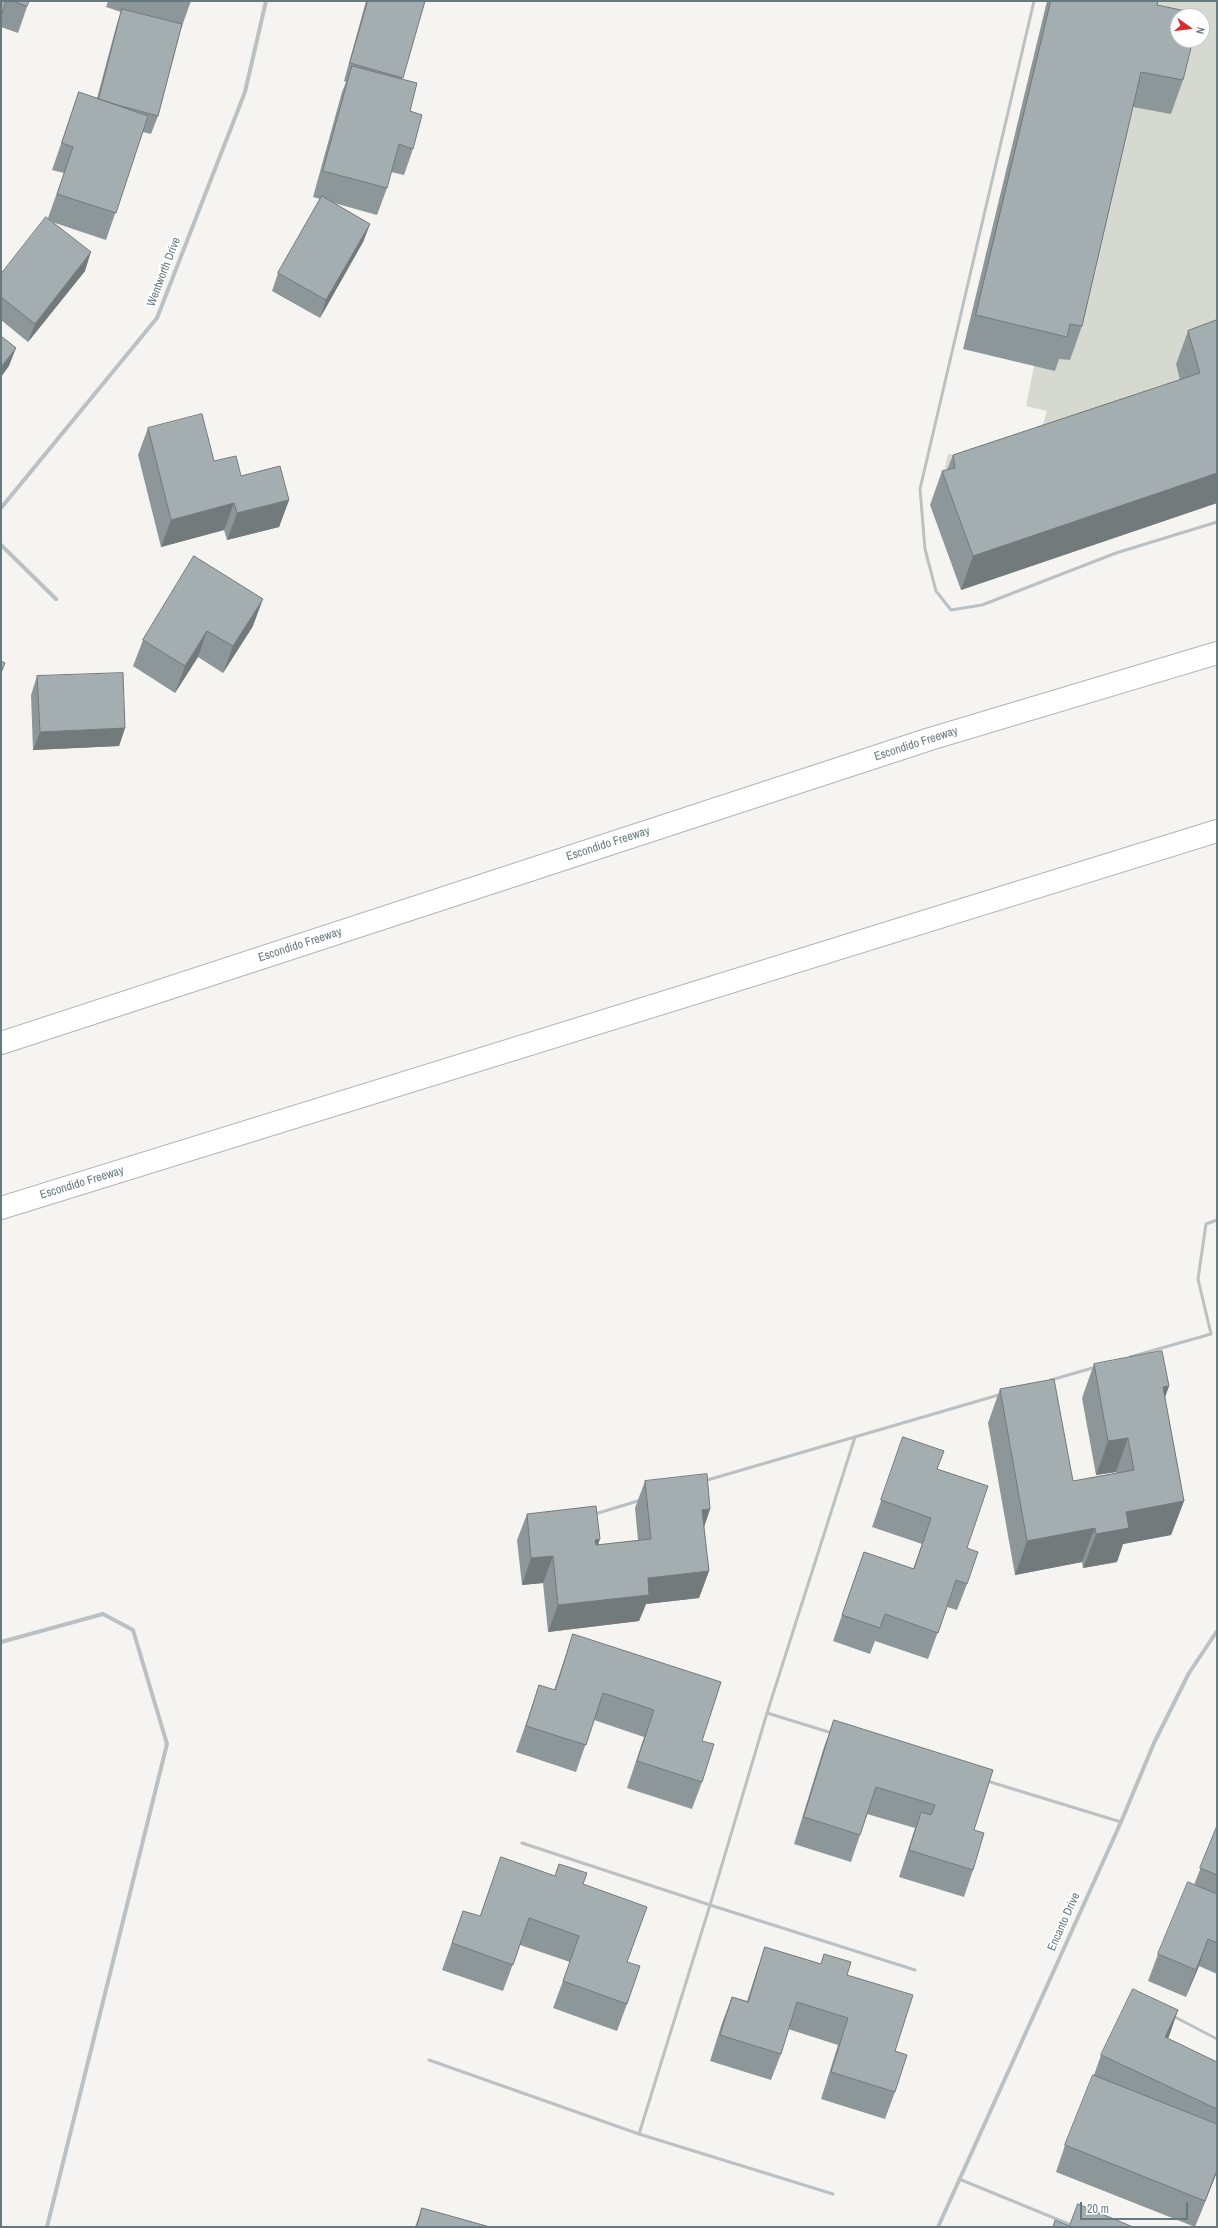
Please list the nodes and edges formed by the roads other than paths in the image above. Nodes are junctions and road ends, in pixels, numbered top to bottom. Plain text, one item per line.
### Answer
1 (266, 1) edge
2 (1034, 1) edge
3 (1, 508) edge
4 (1217, 522) edge
5 (1, 545) edge
6 (56, 599) dead end
7 (1217, 653) edge
8 (1217, 831) edge
9 (1, 1043) edge
10 (1, 1208) edge
11 (1217, 1220) edge
12 (1128, 1358) edge
13 (1097, 1367) edge
14 (1044, 1382) edge
15 (1007, 1393) edge
16 (855, 1437) junction
17 (703, 1482) edge
18 (642, 1500) dead end
19 (589, 1515) edge
20 (1217, 1631) edge
21 (1, 1642) edge
22 (767, 1713) junction
23 (839, 1735) edge
24 (984, 1780) edge
25 (1121, 1822) junction
26 (522, 1842) dead end
27 (710, 1905) junction
28 (915, 1970) dead end
29 (1170, 2015) edge
30 (1217, 2039) edge
31 (428, 2060) dead end
32 (639, 2134) junction
33 (959, 2179) junction
34 (833, 2194) dead end
35 (47, 2227) edge
36 (938, 2227) edge
37 (1076, 2227) edge

1 - 3 street, Wentworth Drive
2 - 4 lane
5 - 6 street
7 - 9 highway, Escondido Freeway
8 - 10 highway, Escondido Freeway
11 - 12 lane
13 - 14 lane
15 - 16 lane
16 - 17 lane
16 - 22 lane
18 - 19 lane
20 - 25 street, Encanto Drive
21 - 35 street
22 - 23 lane
22 - 27 lane
24 - 25 lane
25 - 33 street, Encanto Drive
26 - 27 lane
27 - 28 lane
27 - 32 lane
29 - 30 lane
31 - 32 lane
32 - 34 lane
33 - 36 street, Encanto Drive
33 - 37 lane

